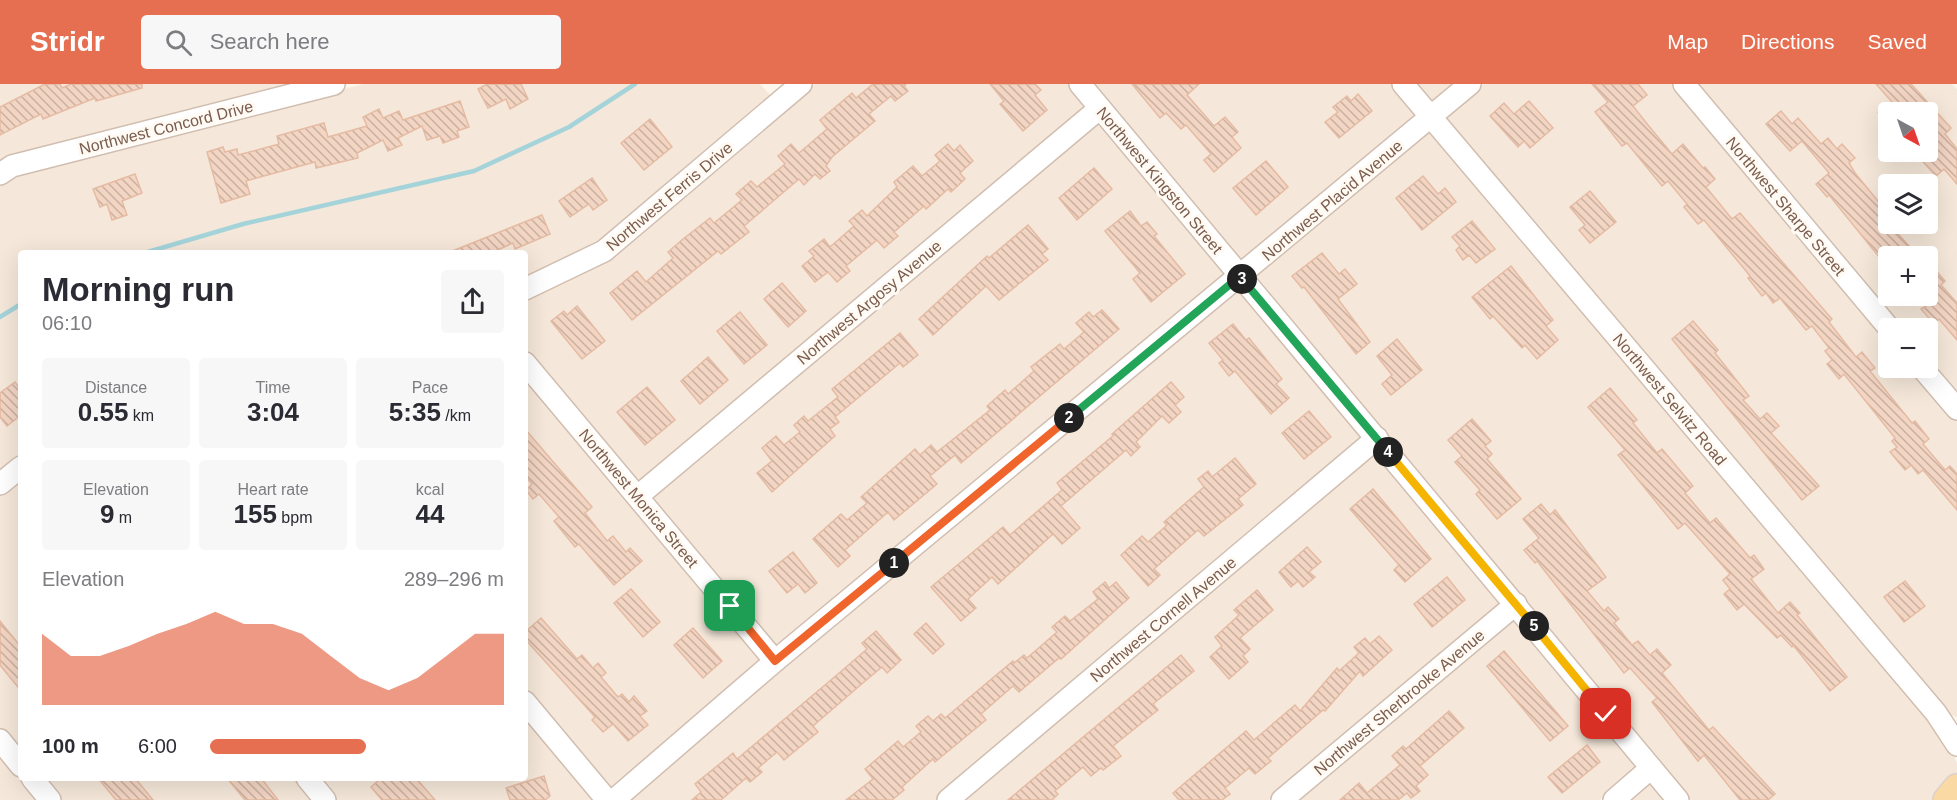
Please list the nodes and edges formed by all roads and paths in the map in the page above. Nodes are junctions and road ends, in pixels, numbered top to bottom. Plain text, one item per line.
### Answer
1 (334, 84) edge
2 (801, 84) edge
3 (1080, 84) edge
4 (1403, 84) edge
5 (1470, 84) edge
6 (1684, 84) edge
7 (777, 91) edge
8 (1100, 108) junction
9 (1430, 117) junction
10 (0, 174) edge
11 (1240, 276) junction
12 (528, 288) edge
13 (1881, 318) edge
14 (528, 367) edge
15 (1931, 378) edge
16 (1957, 409) edge
17 (1377, 438) junction
18 (18, 469) edge
19 (0, 484) edge
20 (638, 496) junction
21 (1516, 604) junction
22 (775, 661) junction
23 (528, 706) edge
24 (1936, 713) junction
25 (1957, 725) edge
26 (0, 741) edge
27 (1957, 745) edge
28 (18, 762) edge
29 (1651, 768) junction
30 (34, 781) edge
31 (309, 781) edge
32 (1957, 788) edge
33 (50, 800) edge
34 (325, 800) edge
35 (607, 800) edge
36 (614, 800) edge
37 (948, 800) edge
38 (1282, 800) edge
39 (1614, 800) edge
40 (1678, 800) edge
41 (1947, 800) edge

1 - 10 street, Northwest Concord Drive
2 - 7 street, Northwest Ferris Drive
3 - 8 street, Northwest Kingston Street
4 - 9 street, Northwest Selvitz Road
5 - 9 street, Northwest Placid Avenue
6 - 13 street, Northwest Sharpe Street
7 - 12 street, Northwest Ferris Drive
8 - 11 street, Northwest Kingston Street
8 - 20 street, Northwest Argosy Avenue
9 - 11 street, Northwest Placid Avenue
9 - 24 street, Northwest Selvitz Road
11 - 17 street, Northwest Kingston Street
11 - 22 street, Northwest Placid Avenue
14 - 20 street, Northwest Monica Street
15 - 16 street
17 - 21 street, Northwest Kingston Street
17 - 37 street, Northwest Cornell Avenue
18 - 19 street
20 - 22 street, Northwest Monica Street
21 - 29 street, Northwest Kingston Street
21 - 38 street, Northwest Sherbrooke Avenue
22 - 36 street, Northwest Placid Avenue
23 - 35 street
24 - 25 street, Northwest Selvitz Road
24 - 27 street, Northwest Selvitz Road
26 - 28 street
29 - 39 street
29 - 40 street, Northwest Kingston Street
30 - 33 street
31 - 34 street
32 - 41 main road

